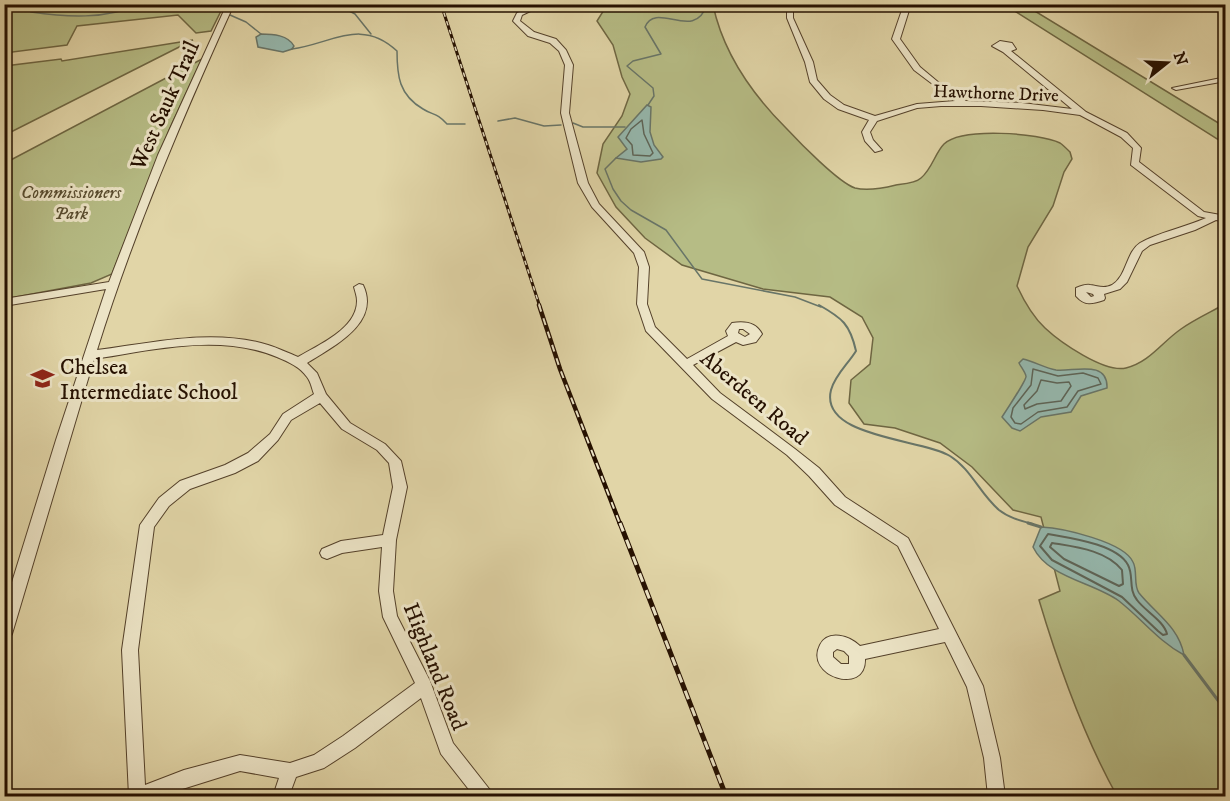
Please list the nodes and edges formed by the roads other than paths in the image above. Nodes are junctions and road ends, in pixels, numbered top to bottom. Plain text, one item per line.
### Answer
1 (231, 4) edge
2 (542, 4) edge
3 (785, 4) edge
4 (908, 4) edge
5 (1005, 50) dead end
6 (1226, 79) edge
7 (1176, 88) dead end
8 (966, 104) junction
9 (1083, 114) junction
10 (874, 119) junction
11 (878, 150) dead end
12 (1213, 218) junction
13 (1226, 219) edge
14 (114, 284) junction
15 (359, 287) dead end
16 (1098, 292) dead end
17 (4, 303) edge
18 (735, 337) dead end
19 (92, 354) junction
20 (299, 362) junction
21 (685, 364) junction
22 (321, 396) junction
23 (388, 540) junction
24 (327, 553) dead end
25 (4, 634) edge
26 (950, 634) junction
27 (856, 654) dead end
28 (424, 686) junction
29 (290, 771) junction
30 (138, 796) edge
31 (281, 796) edge
32 (484, 796) edge
33 (997, 796) edge

1 - 14 street, West Sauk Trail
2 - 21 street, Aberdeen Road
3 - 10 street
4 - 8 street
5 - 9 street
6 - 7 street
8 - 9 street, Hawthorne Drive
8 - 10 street, Hawthorne Drive
9 - 12 street
10 - 11 street
12 - 13 street
12 - 16 street
14 - 17 street
14 - 19 street, West Sauk Trail
15 - 20 street
18 - 21 street
19 - 20 street, Highland Road
19 - 25 street, West Sauk Trail
20 - 22 street, Highland Road
21 - 26 street, Aberdeen Road
22 - 23 street, Highland Road
22 - 30 street
23 - 24 street
23 - 28 street, Highland Road
26 - 27 street
26 - 33 street, Aberdeen Road
28 - 29 street
28 - 32 street, Highland Road
29 - 30 street
29 - 31 street

